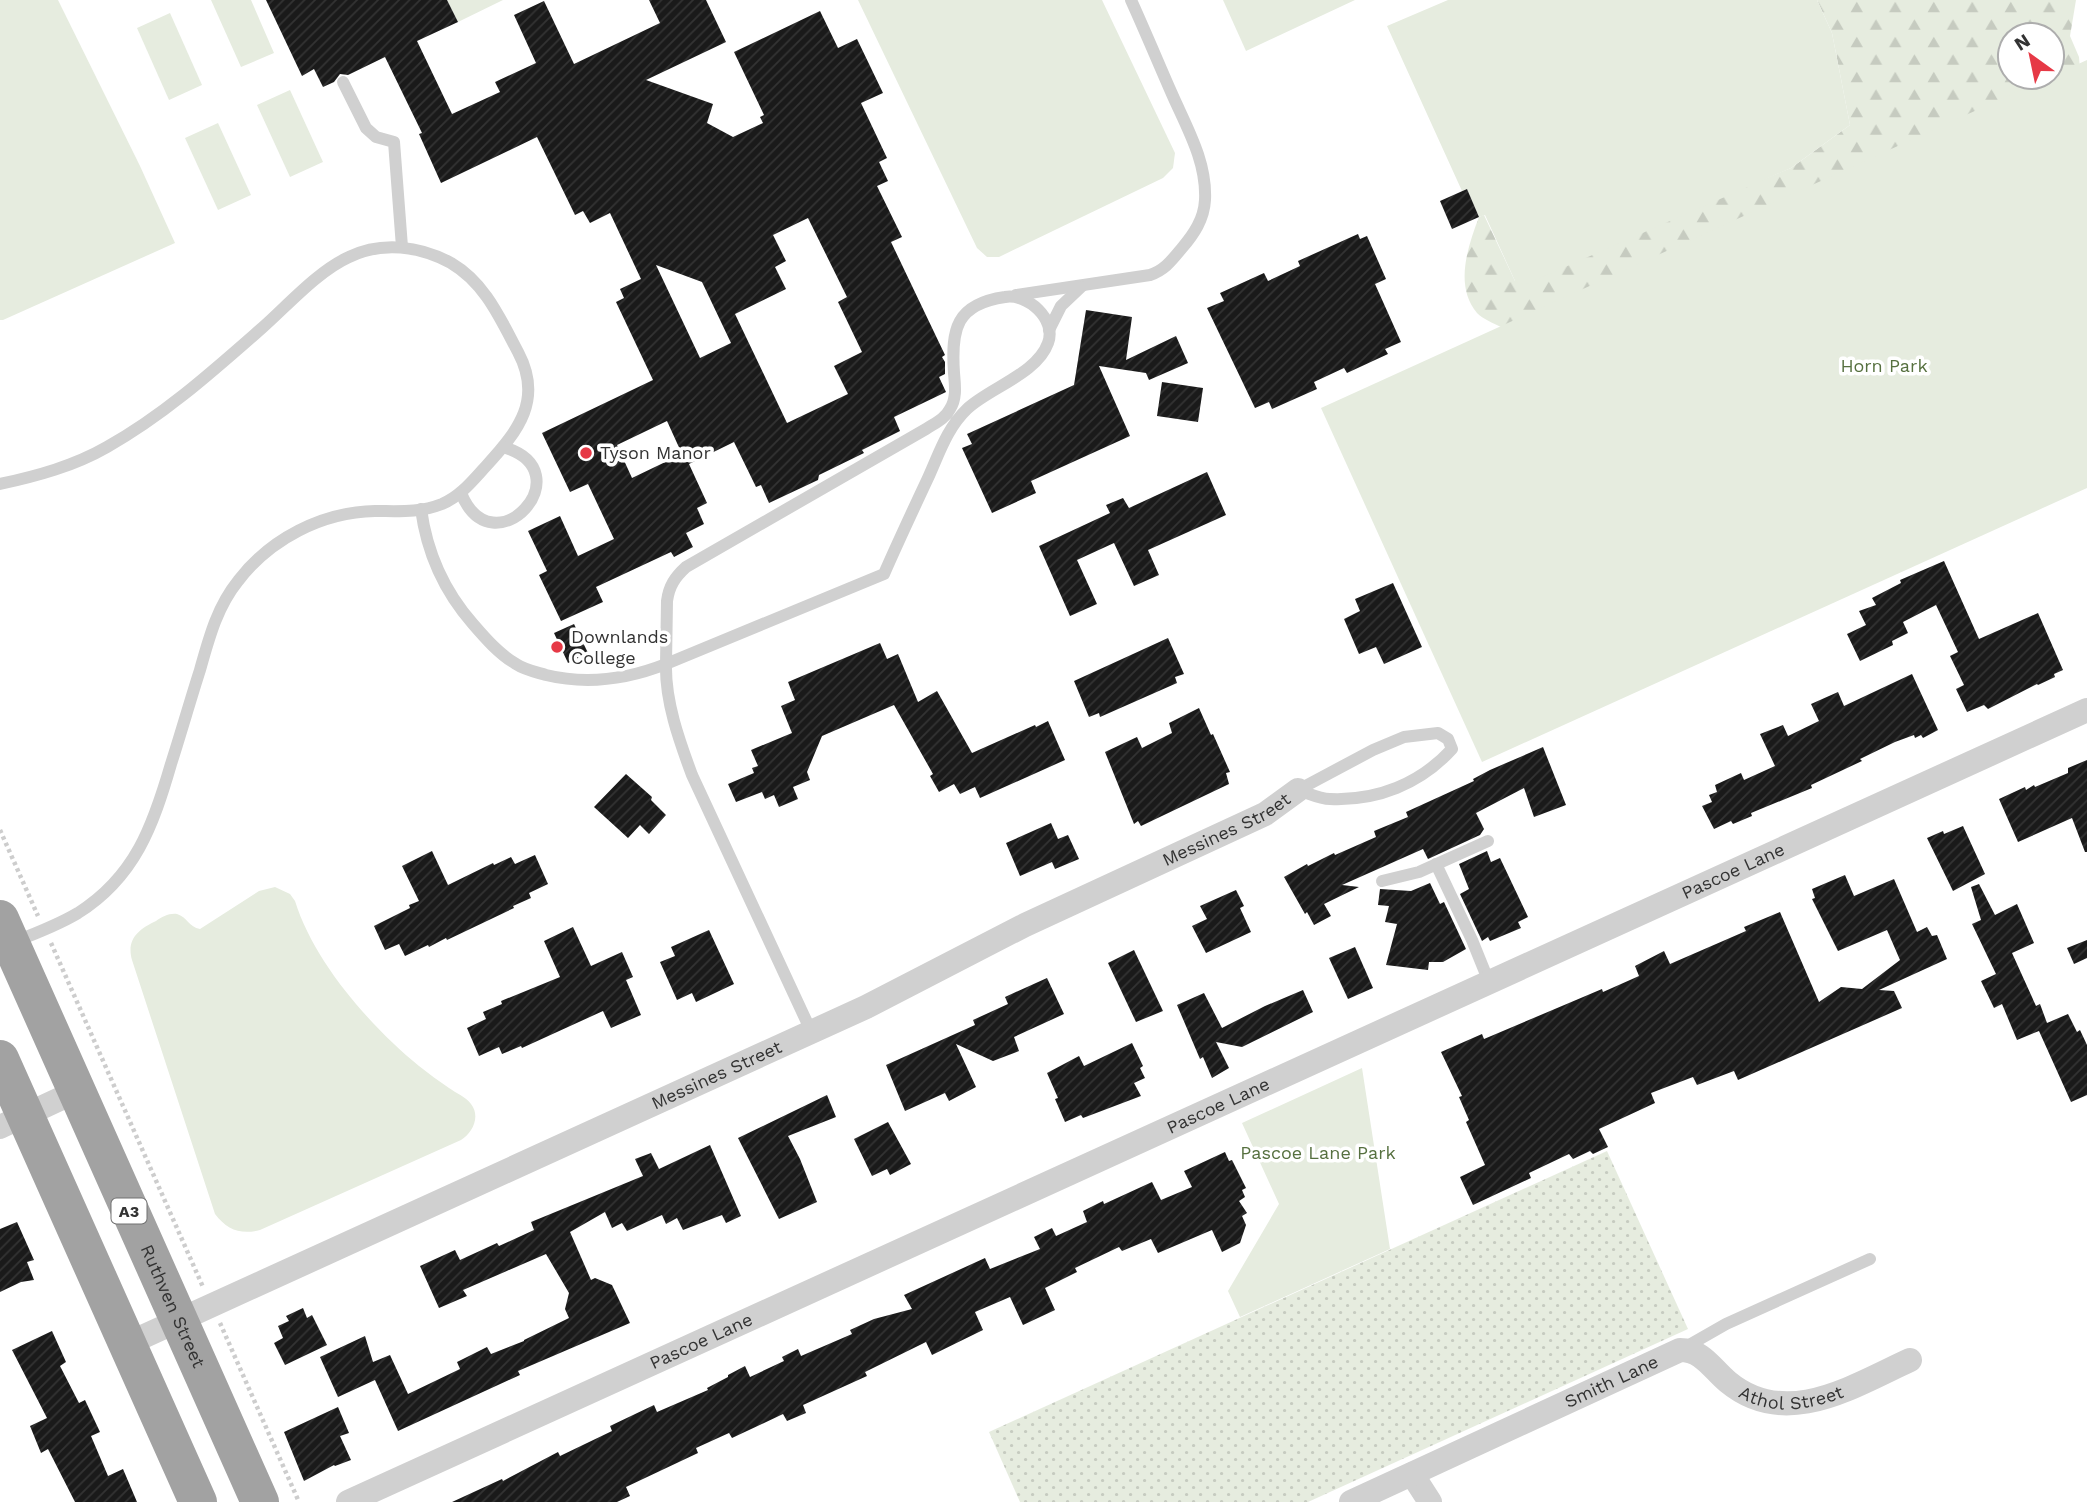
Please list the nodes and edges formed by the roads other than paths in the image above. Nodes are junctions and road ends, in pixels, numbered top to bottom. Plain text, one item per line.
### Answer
1 (1131, 0) edge
2 (343, 82) dead end
3 (402, 247) junction
4 (1084, 285) junction
5 (1011, 296) junction
6 (1049, 330) junction
7 (503, 447) junction
8 (0, 484) edge
9 (461, 493) junction
10 (421, 509) junction
11 (666, 664) junction
12 (2087, 710) edge
13 (1298, 790) junction
14 (1488, 841) dead end
15 (1436, 864) junction
16 (1382, 881) dead end
17 (14, 935) edge
18 (1489, 982) junction
19 (811, 1031) junction
20 (0, 1059) edge
21 (77, 1091) junction
22 (13, 1121) edge
23 (1870, 1259) dead end
24 (195, 1313) junction
25 (127, 1344) junction
26 (1681, 1350) junction
27 (1910, 1360) dead end
28 (1412, 1474) junction
29 (198, 1502) edge
30 (260, 1502) edge
31 (348, 1502) edge
32 (1351, 1502) edge
33 (1430, 1502) edge

1 - 4 lane
2 - 3 lane
3 - 7 lane
3 - 8 lane
4 - 5 lane
4 - 6 lane
5 - 6 lane
5 - 11 lane
6 - 11 lane
7 - 9 lane
7 - 9 lane
9 - 10 lane
10 - 11 lane
10 - 17 lane
11 - 19 lane
12 - 18 street, Pascoe Lane
13 - 13 lane
13 - 19 street, Messines Street
14 - 15 lane
15 - 16 lane
15 - 18 lane
17 - 21 highway, Ruthven Street / A3
18 - 31 street, Pascoe Lane
19 - 24 street, Messines Street
20 - 22 highway
21 - 22 street
21 - 24 highway, Ruthven Street / A3
22 - 25 highway
23 - 26 lane, Smith Lane
24 - 25 street, Messines Street
24 - 30 highway, Ruthven Street / A3
25 - 29 highway
26 - 27 street, Athol Street
26 - 28 street, Smith Lane
28 - 32 street, Smith Lane
28 - 33 street

